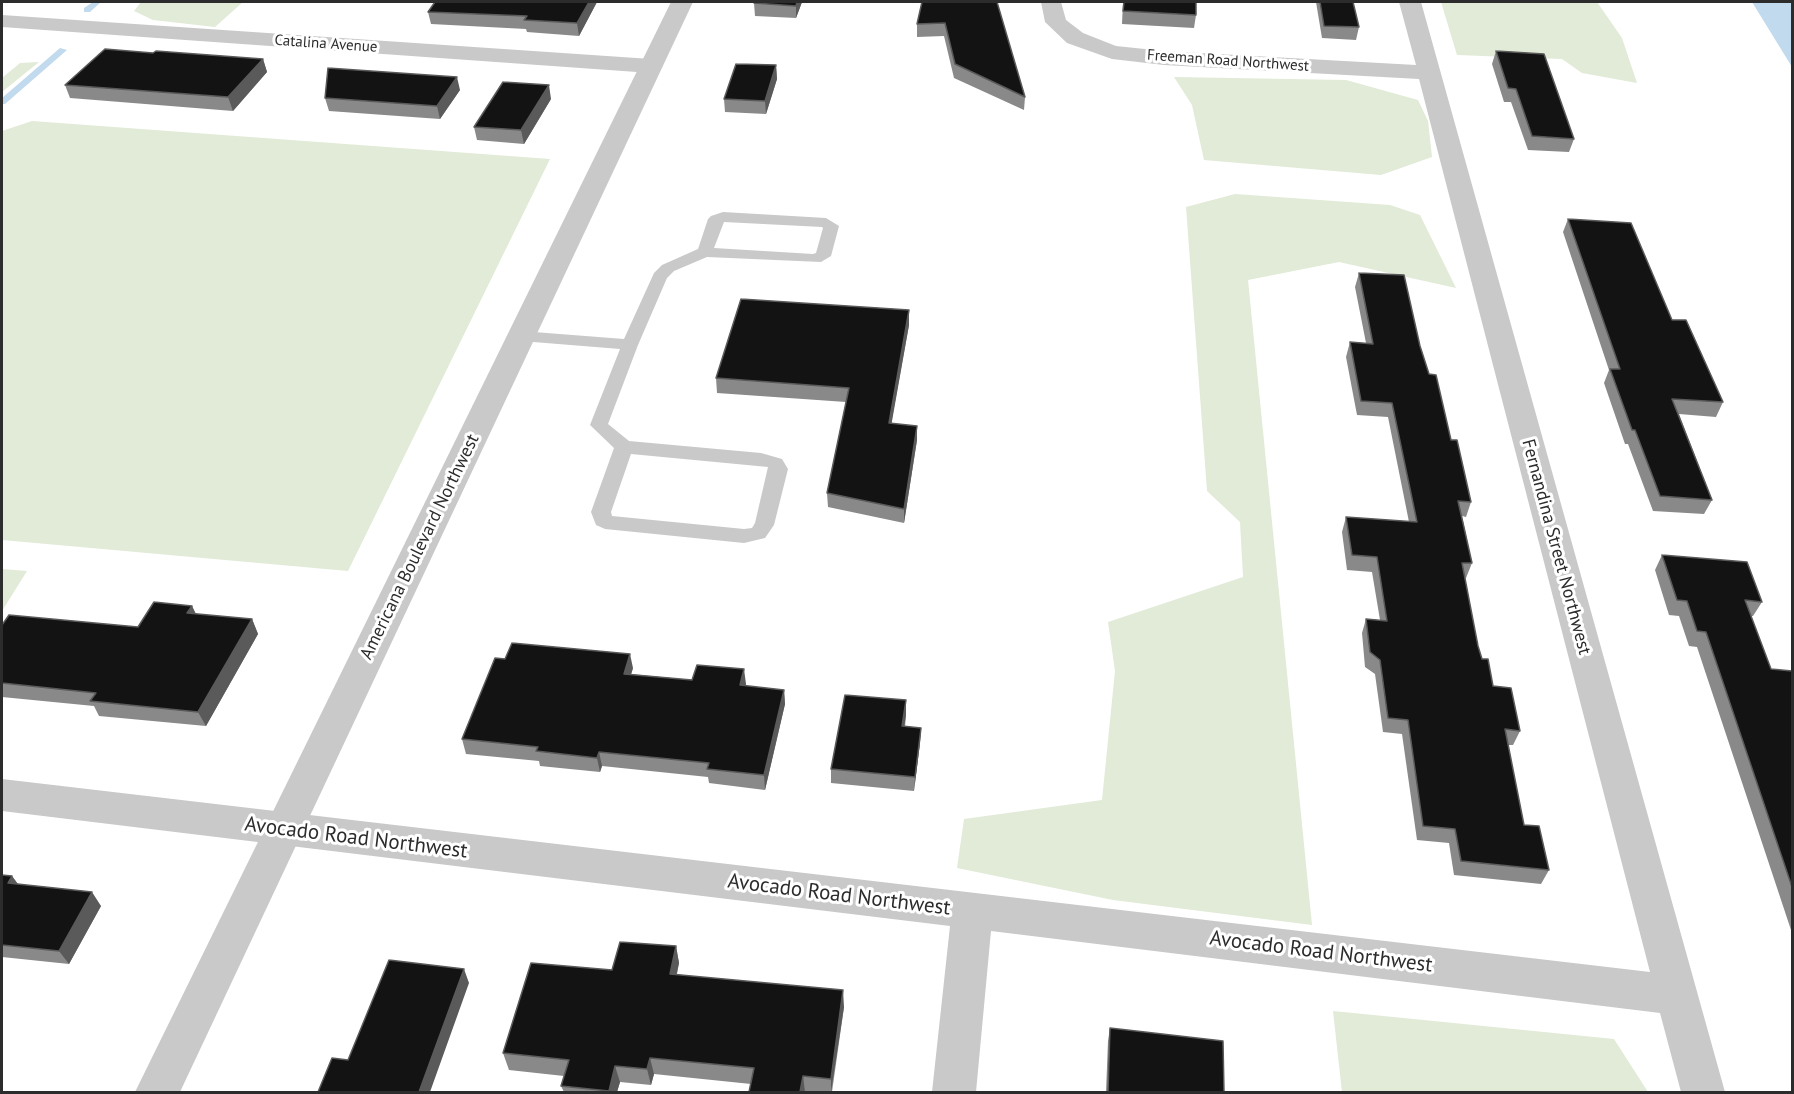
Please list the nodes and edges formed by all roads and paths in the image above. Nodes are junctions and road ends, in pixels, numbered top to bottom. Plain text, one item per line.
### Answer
1 (682, 2) edge
2 (1051, 2) edge
3 (1410, 2) edge
4 (2, 21) edge
5 (651, 66) junction
6 (1430, 73) junction
7 (705, 252) junction
8 (522, 336) junction
9 (630, 345) junction
10 (624, 447) junction
11 (2, 795) edge
12 (284, 829) junction
13 (972, 910) junction
14 (1676, 995) junction
15 (157, 1092) edge
16 (954, 1092) edge
17 (1703, 1092) edge

1 - 5 street, Americana Boulevard Northwest
2 - 6 street, Freeman Road Northwest
3 - 6 street, Fernandina Street Northwest
4 - 5 street, Catalina Avenue
5 - 8 street, Americana Boulevard Northwest
6 - 14 street, Fernandina Street Northwest
7 - 7 lane
7 - 9 lane
8 - 9 lane
8 - 12 street, Americana Boulevard Northwest
9 - 10 lane
10 - 10 lane
11 - 12 street, Avocado Road Northwest
12 - 13 street, Avocado Road Northwest
12 - 15 street, Americana Boulevard Northwest
13 - 14 street, Avocado Road Northwest
13 - 16 street
14 - 17 street, Fernandina Street Northwest

